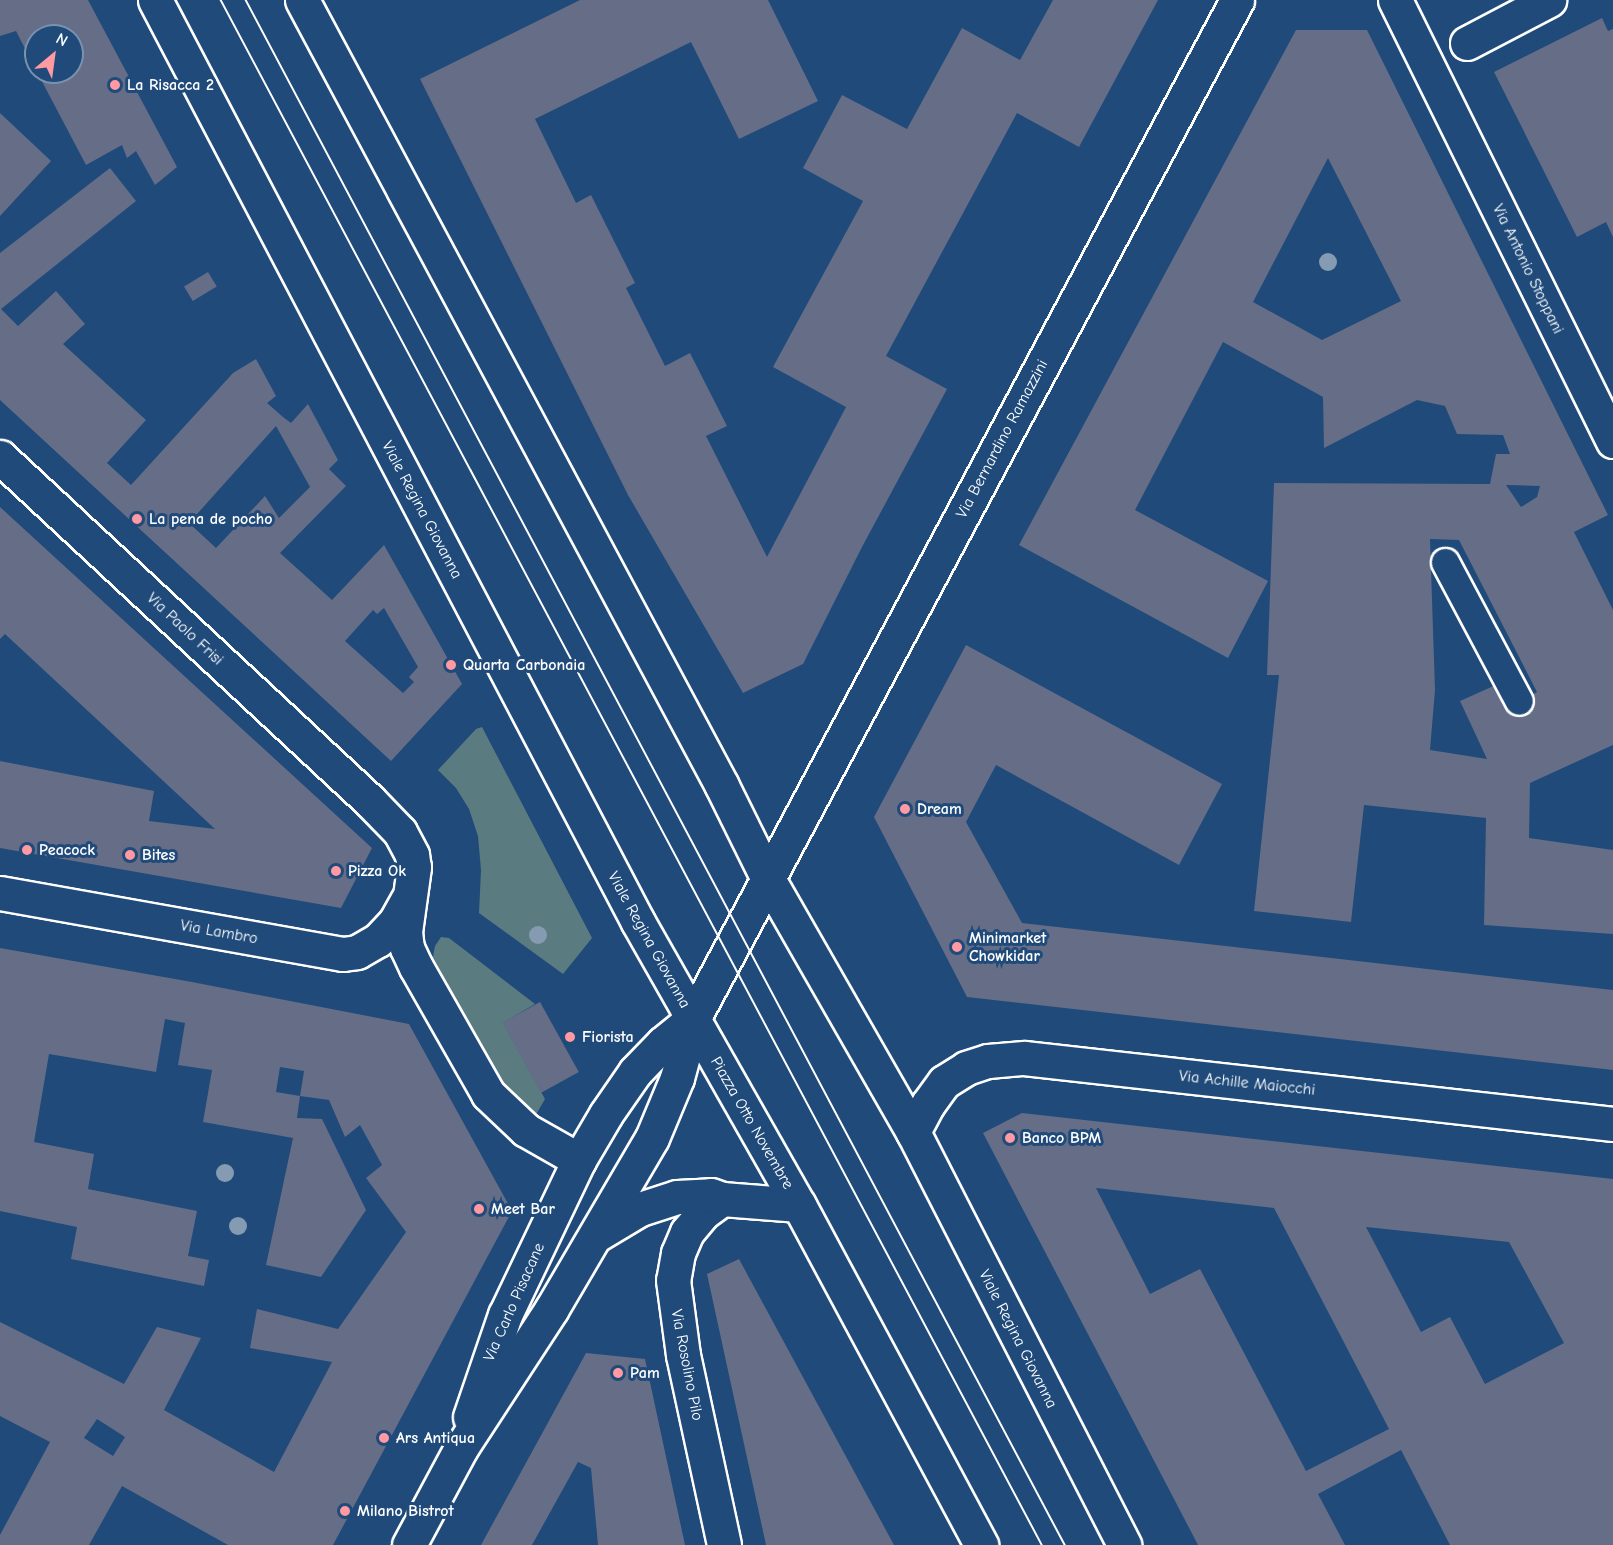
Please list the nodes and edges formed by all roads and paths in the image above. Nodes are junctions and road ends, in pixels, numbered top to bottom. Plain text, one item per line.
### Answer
1 (155, 0) edge
2 (1237, 0) edge
3 (1395, 0) edge
4 (1549, 0) edge
5 (308, 2) edge
6 (1467, 43) dead end
7 (1613, 441) edge
8 (0, 457) edge
9 (1445, 562) dead end
10 (1519, 701) dead end
11 (767, 877) junction
12 (411, 892) junction
13 (0, 893) edge
14 (693, 1019) junction
15 (1613, 1124) edge
16 (913, 1132) junction
17 (579, 1161) junction
18 (722, 1199) junction
19 (799, 1205) junction
20 (594, 1237) junction
21 (460, 1448) junction
22 (409, 1545) edge
23 (724, 1545) edge
24 (981, 1545) edge
25 (1124, 1545) edge

1 - 14 street, Viale Regina Giovanna
2 - 11 street, Via Bernardino Ramazzini
3 - 7 street, Via Antonio Stoppani
4 - 6 street
5 - 11 street
8 - 12 street, Via Paolo Frisi
9 - 10 lane
11 - 14 street, Piazza Otto Novembre
11 - 16 street
12 - 13 street, Via Lambro
12 - 17 street
14 - 17 street, Piazza Otto Novembre
14 - 19 street, Piazza Otto Novembre
14 - 20 street, Piazza Otto Novembre
15 - 16 street, Via Achille Maiocchi
16 - 25 street, Viale Regina Giovanna
17 - 21 street, Via Carlo Pisacane
18 - 19 street, Piazza Otto Novembre
18 - 20 street, Piazza Otto Novembre
18 - 23 street, Via Rosolino Pilo
19 - 24 street
20 - 21 street, Via Carlo Pisacane
21 - 22 street, Via Carlo Pisacane

